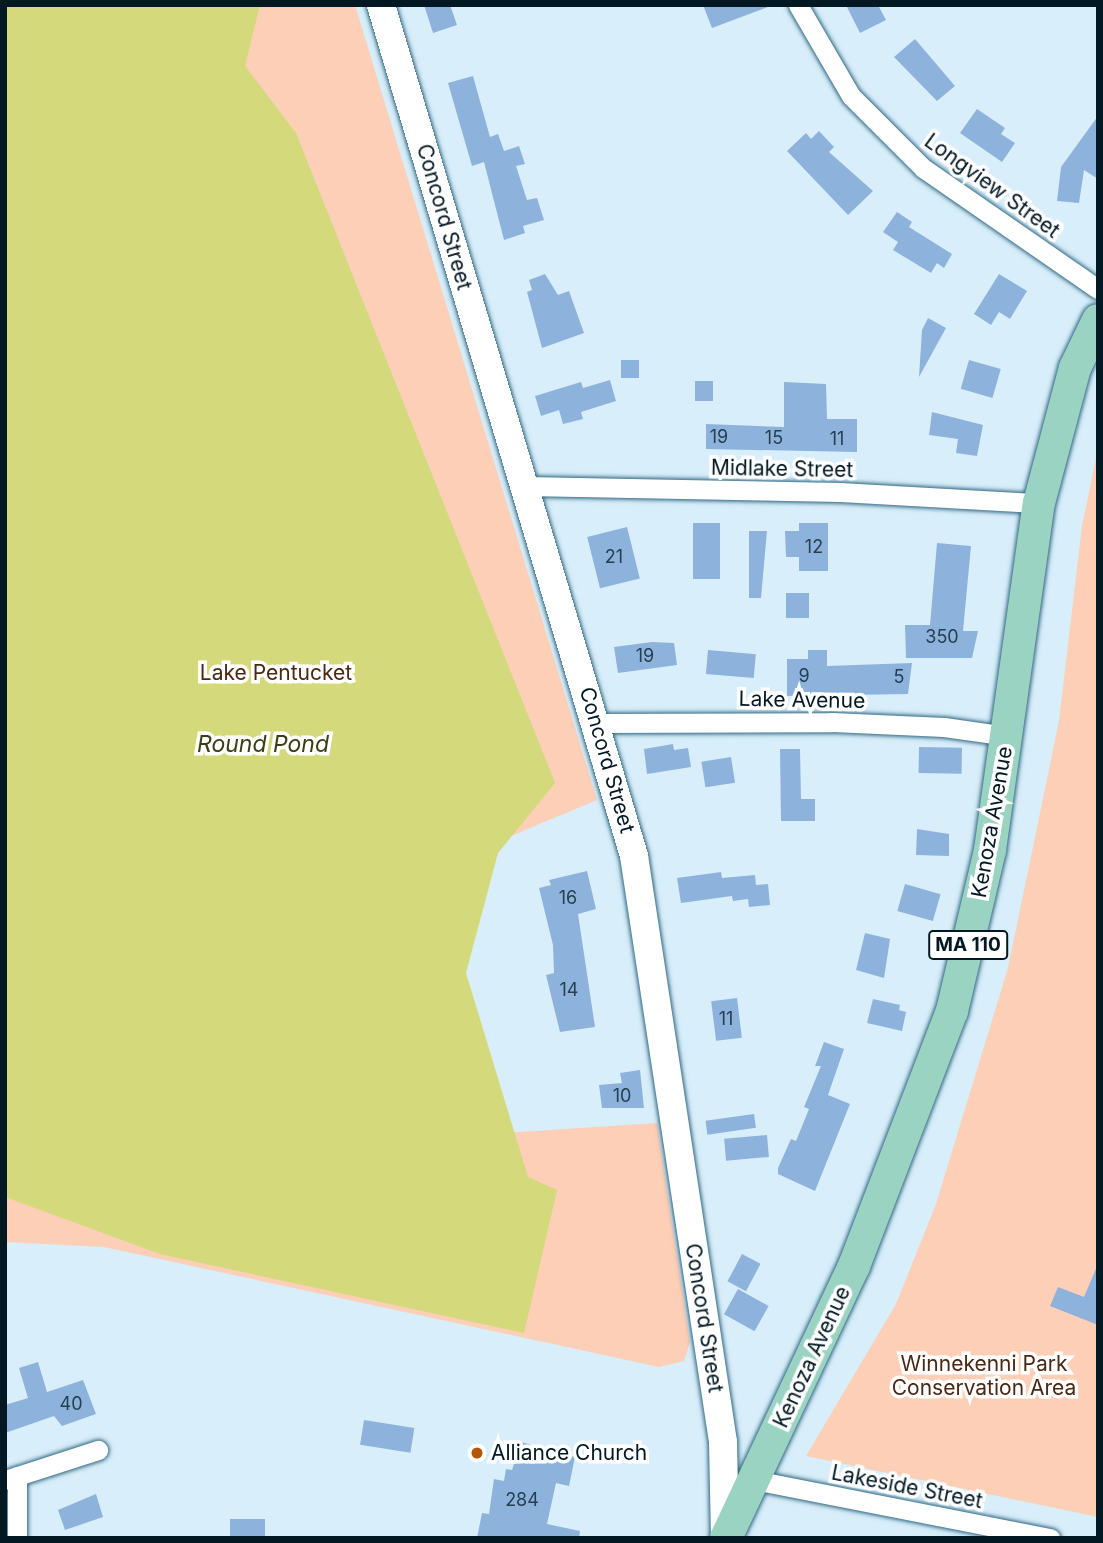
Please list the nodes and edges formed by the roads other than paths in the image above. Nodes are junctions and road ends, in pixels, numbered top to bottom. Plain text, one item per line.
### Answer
1 (381, 5) edge
2 (799, 5) edge
3 (1098, 289) edge
4 (1098, 320) edge
5 (525, 486) junction
6 (1039, 503) junction
7 (596, 723) junction
8 (1008, 736) junction
9 (98, 1450) dead end
10 (11, 1478) edge
11 (754, 1480) junction
12 (17, 1538) edge
13 (725, 1538) edge
14 (1050, 1538) edge

1 - 5 main road, Concord Street
2 - 3 street, Longview Street
4 - 6 main road, Kenoza Avenue / MA 110
5 - 6 street, Midlake Street
5 - 7 main road, Concord Street
6 - 8 main road, Kenoza Avenue / MA 110
7 - 8 street, Lake Avenue
7 - 13 main road, Concord Street
8 - 11 main road, Kenoza Avenue / MA 110
9 - 10 street
10 - 12 street
11 - 13 main road, Kenoza Avenue / MA 110
11 - 14 street, Lakeside Street

